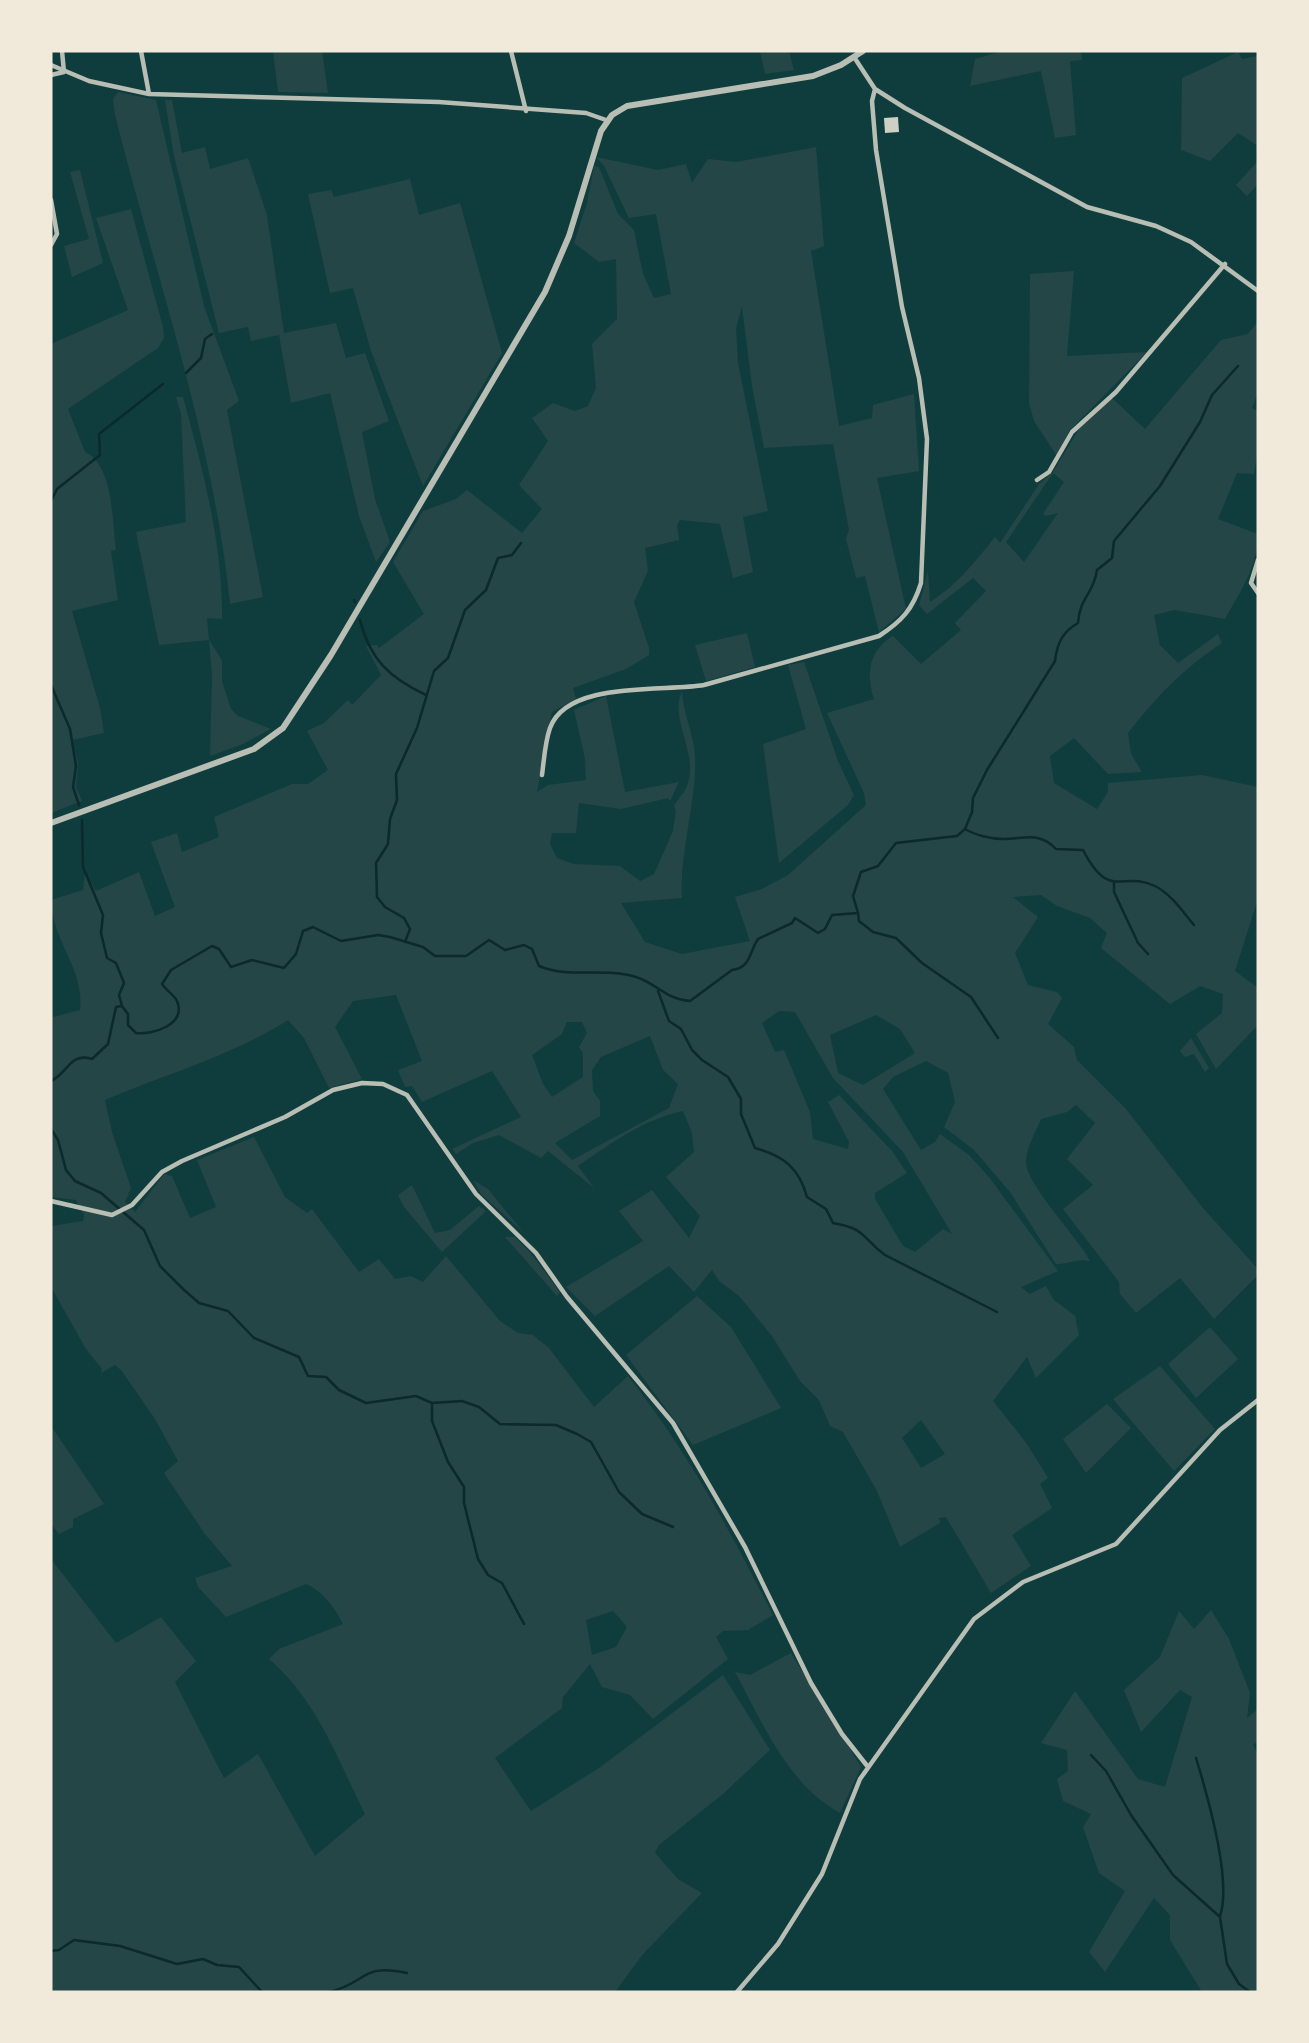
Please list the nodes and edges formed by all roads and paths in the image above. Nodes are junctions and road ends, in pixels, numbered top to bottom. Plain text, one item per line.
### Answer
1 (62, 51) edge
2 (141, 51) edge
3 (511, 51) edge
4 (863, 51) edge
5 (854, 57) junction
6 (51, 65) edge
7 (64, 72) junction
8 (51, 75) edge
9 (875, 89) junction
10 (149, 94) junction
11 (526, 111) junction
12 (606, 120) junction
13 (51, 200) edge
14 (51, 245) edge
15 (1225, 264) junction
16 (1258, 291) edge
17 (1037, 480) dead end
18 (1258, 560) edge
19 (1258, 593) edge
20 (541, 775) dead end
21 (51, 823) edge
22 (51, 1201) edge
23 (1258, 1400) edge
24 (868, 1767) junction
25 (737, 1992) edge

1 - 7 street
2 - 10 street
3 - 11 street
4 - 5 street
5 - 9 street
5 - 12 street
6 - 7 street
7 - 8 street
7 - 10 street
9 - 15 street
9 - 20 street
10 - 11 street
11 - 12 street
12 - 21 street
13 - 14 street
15 - 16 street
15 - 17 street
18 - 19 street
22 - 24 street
23 - 24 street
24 - 25 street

